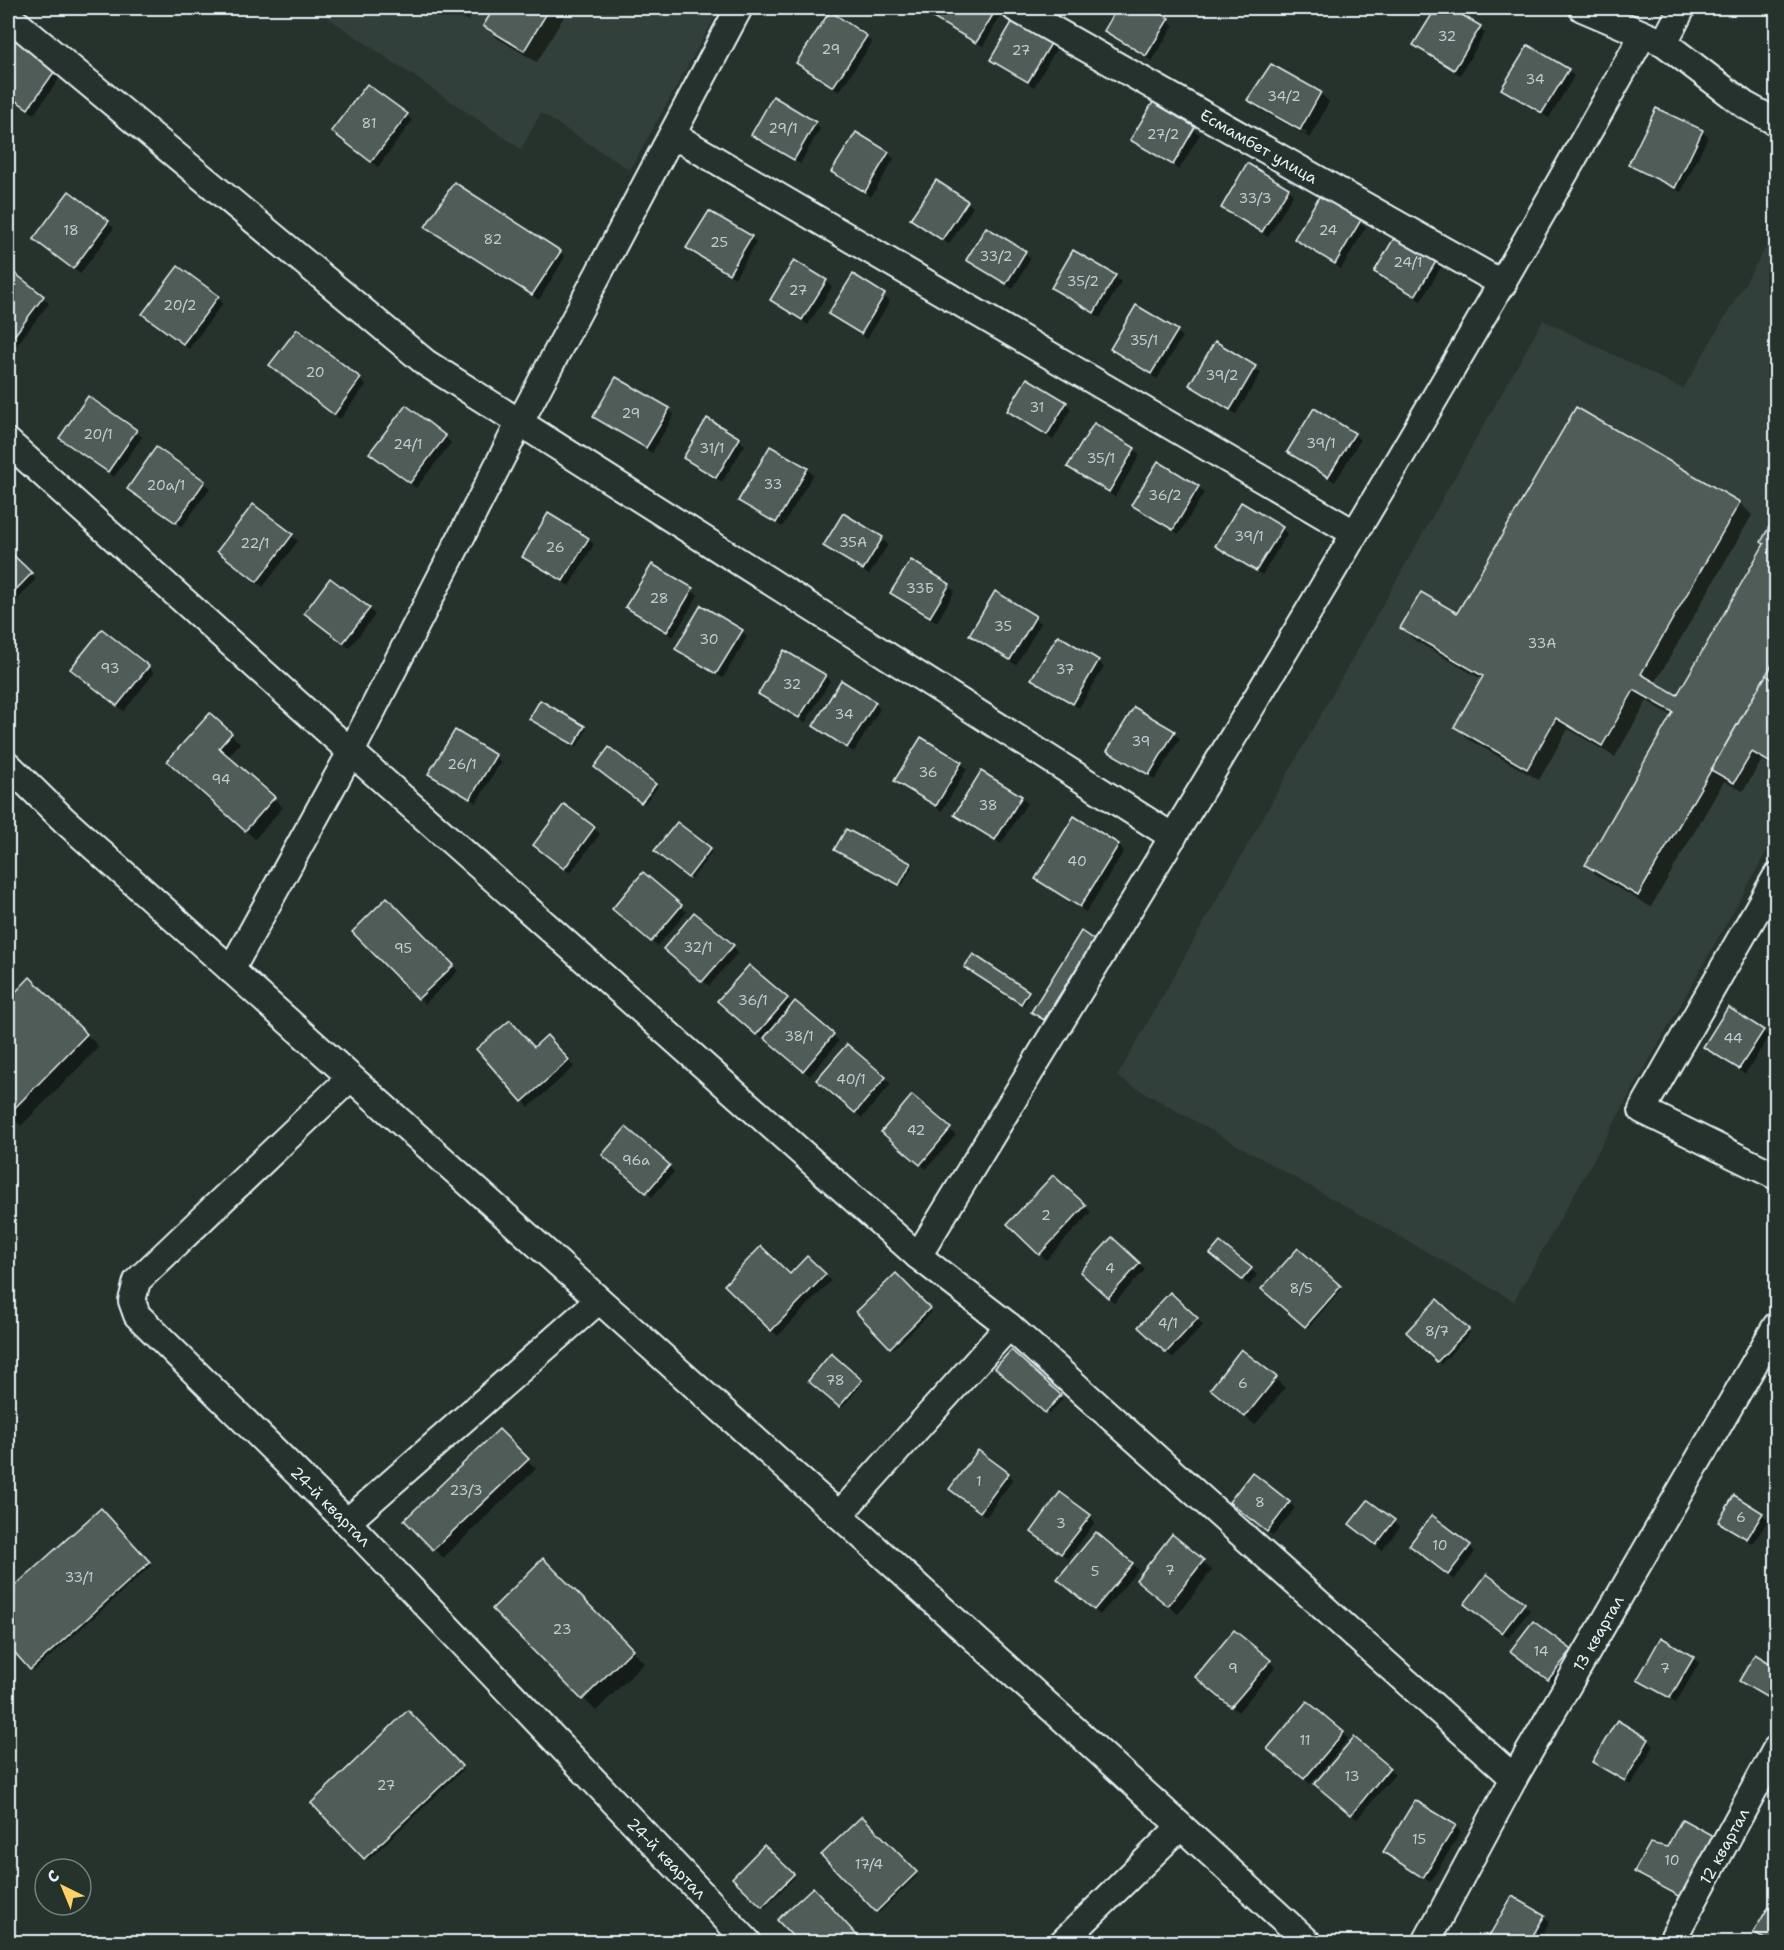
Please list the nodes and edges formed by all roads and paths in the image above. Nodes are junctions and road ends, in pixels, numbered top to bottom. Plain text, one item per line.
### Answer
1 (739, 8) edge
2 (1016, 8) edge
3 (1582, 8) edge
4 (1682, 8) edge
5 (12, 14) edge
6 (1654, 39) junction
7 (1776, 122) edge
8 (673, 135) junction
9 (1503, 284) junction
10 (520, 422) junction
11 (8, 442) edge
12 (1354, 533) junction
13 (351, 752) junction
14 (8, 765) edge
15 (1173, 837) junction
16 (1776, 878) edge
17 (231, 970) junction
18 (350, 1078) junction
19 (1776, 1176) edge
20 (918, 1256) junction
21 (599, 1300) junction
22 (1009, 1326) junction
23 (1776, 1326) edge
24 (839, 1515) junction
25 (347, 1522) junction
26 (1776, 1749) edge
27 (1514, 1778) junction
28 (1180, 1827) junction
29 (748, 1942) edge
30 (1063, 1942) edge
31 (1308, 1942) edge
32 (1426, 1942) edge
33 (1671, 1942) edge

1 - 8 street
2 - 9 street, Есмамбет улица
3 - 6 street
4 - 6 street
5 - 10 street
6 - 7 street
6 - 9 street
8 - 10 street
8 - 12 street
9 - 12 street
10 - 13 street
10 - 15 street
11 - 13 street
12 - 15 street
13 - 17 street
13 - 20 street
14 - 17 street
15 - 20 street
16 - 19 street
17 - 18 street
18 - 21 street
18 - 25 street, 24-й квартал
20 - 22 street
21 - 24 street
21 - 25 street
22 - 24 street
22 - 27 street
23 - 27 street, 13 квартал
24 - 28 street
25 - 29 street, 24-й квартал
26 - 33 street, 12 квартал
27 - 32 street, 13 квартал
28 - 30 street
28 - 31 street

